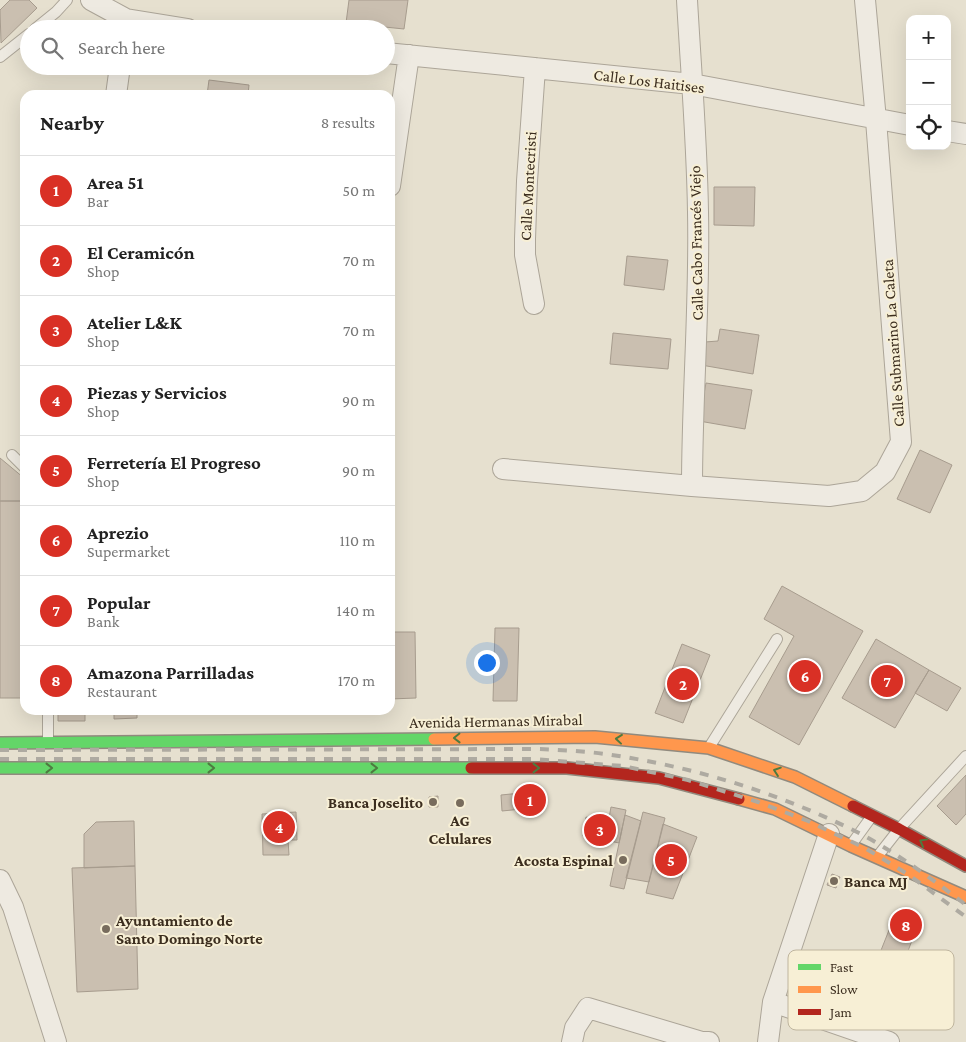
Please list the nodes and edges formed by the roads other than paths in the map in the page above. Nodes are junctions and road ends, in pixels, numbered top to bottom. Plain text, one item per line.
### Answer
1 (67, 0) edge
2 (91, 0) edge
3 (687, 0) edge
4 (865, 0) edge
5 (46, 20) edge
6 (119, 20) edge
7 (20, 41) edge
8 (395, 54) edge
9 (409, 55) junction
10 (0, 57) edge
11 (535, 68) junction
12 (119, 75) edge
13 (692, 84) junction
14 (117, 90) edge
15 (876, 120) junction
16 (906, 124) edge
17 (951, 132) edge
18 (966, 134) edge
19 (395, 152) edge
20 (534, 304) dead end
21 (12, 455) dead end
22 (20, 463) edge
23 (503, 469) dead end
24 (692, 486) junction
25 (777, 639) dead end
26 (48, 715) edge
27 (48, 742) junction
28 (0, 743) edge
29 (709, 748) junction
30 (966, 756) edge
31 (0, 768) edge
32 (872, 816) junction
33 (899, 829) junction
34 (829, 834) junction
35 (851, 846) junction
36 (876, 858) junction
37 (966, 866) edge
38 (0, 880) edge
39 (957, 880) edge
40 (966, 897) edge
41 (790, 950) edge
42 (788, 957) edge
43 (773, 1002) junction
44 (788, 1007) edge
45 (854, 1030) edge
46 (56, 1042) edge
47 (572, 1042) edge
48 (702, 1042) edge
49 (709, 1042) edge
50 (768, 1042) edge
51 (889, 1042) edge

1 - 5 lane
2 - 6 street
3 - 13 street, Calle Cabo Francés Viejo
4 - 15 street, Calle Submarino La Caleta
7 - 10 lane
8 - 9 street, Calle Los Haitises
9 - 11 street, Calle Los Haitises
9 - 19 street
11 - 13 street, Calle Los Haitises
11 - 20 street, Calle Montecristi
12 - 14 street
13 - 15 street, Calle Los Haitises
13 - 24 street, Calle Cabo Francés Viejo
15 - 16 street, Calle Los Haitises
15 - 24 street, Calle Submarino La Caleta
17 - 18 street
21 - 22 lane
23 - 24 street, Calle Submarino La Caleta
25 - 29 lane
26 - 27 lane
27 - 28 main road, Avenida Hermanas Mirabal
29 -> 27 main road, Avenida Hermanas Mirabal
32 -> 29 main road, Avenida Hermanas Mirabal
30 - 33 lane
31 -> 34 main road
32 - 33 main road, Avenida Hermanas Mirabal
32 - 35 lane
33 - 36 lane
37 -> 33 main road, Avenida Hermanas Mirabal
34 - 35 main road
34 - 41 street
35 - 36 main road
36 - 39 main road
38 - 46 street
39 - 40 main road
42 - 43 street
43 - 44 street
43 - 50 street
45 - 51 street
47 - 48 street
48 - 49 street

